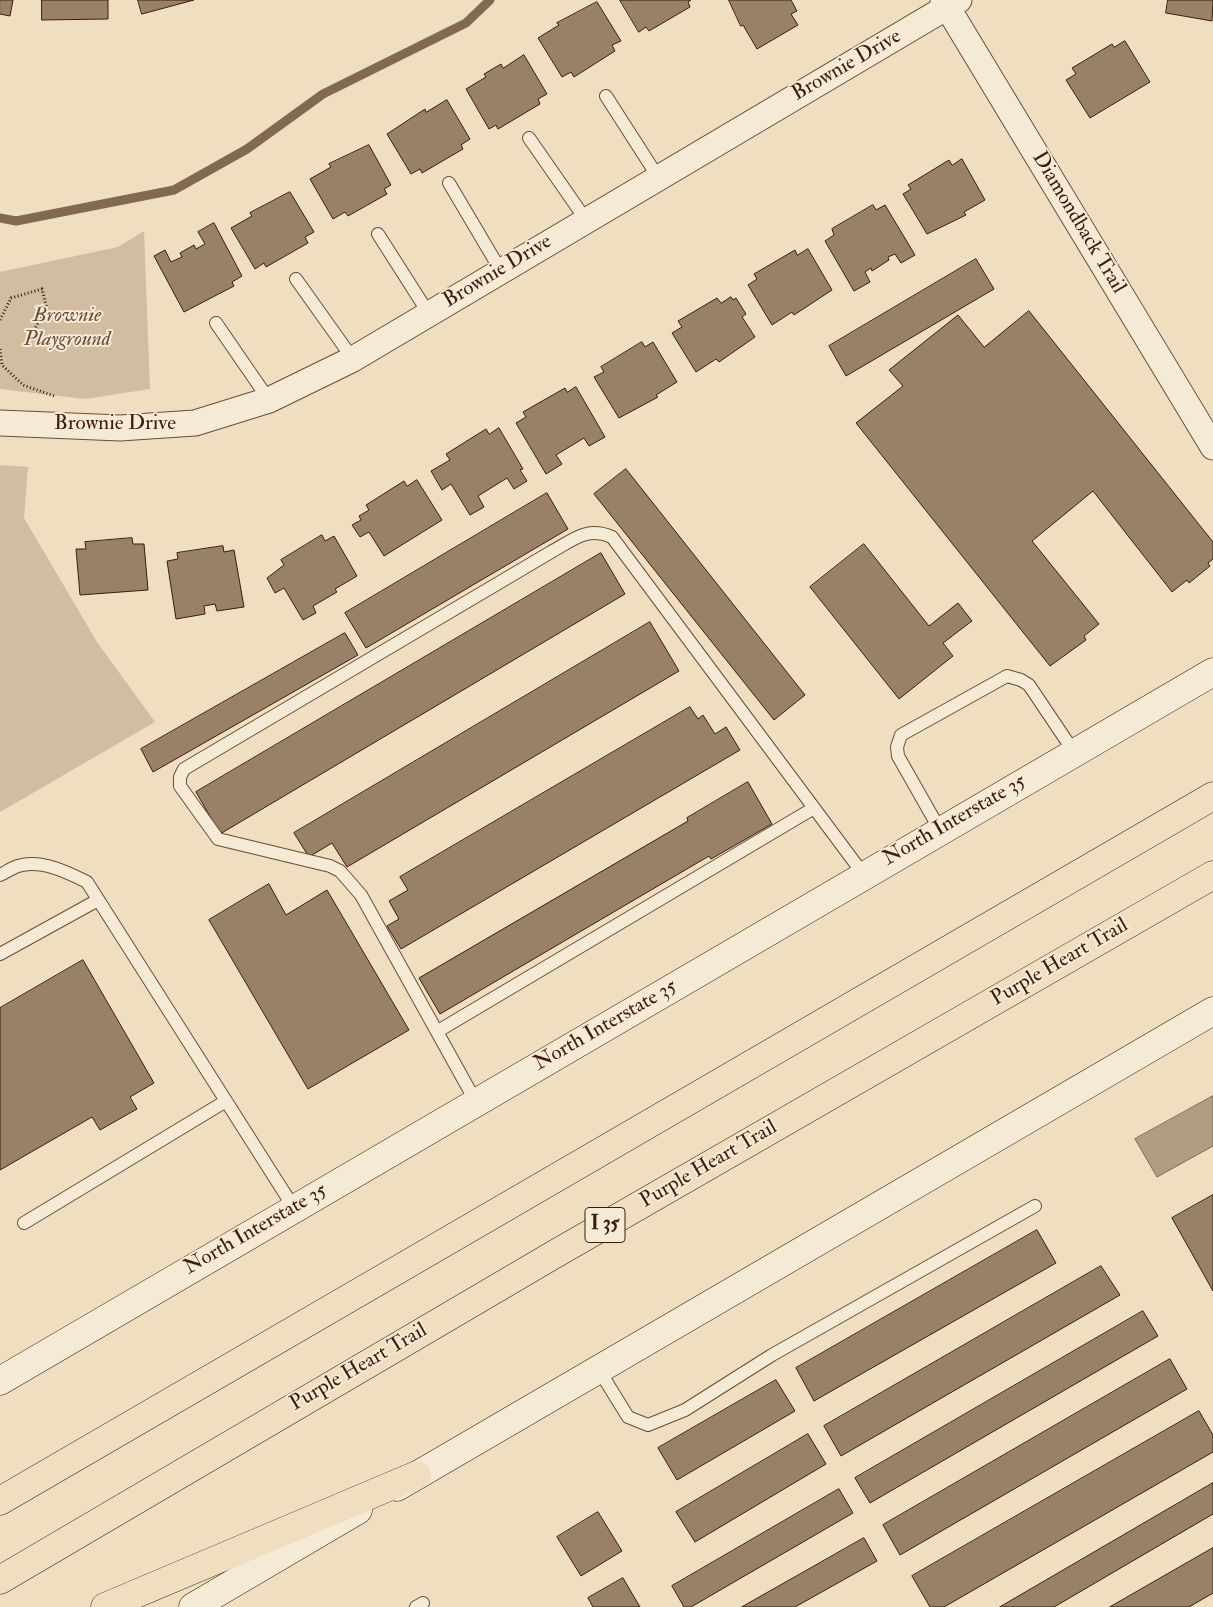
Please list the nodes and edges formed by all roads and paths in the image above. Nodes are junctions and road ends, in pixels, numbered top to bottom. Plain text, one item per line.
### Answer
1 (950, 2) edge
2 (606, 96) dead end
3 (529, 138) dead end
4 (658, 177) junction
5 (449, 183) dead end
6 (586, 220) junction
7 (378, 234) dead end
8 (501, 271) junction
9 (296, 279) dead end
10 (429, 314) junction
11 (0, 320) edge
12 (216, 323) dead end
13 (35, 328) dead end
14 (0, 349) edge
15 (352, 359) junction
16 (54, 396) dead end
17 (268, 400) junction
18 (0, 422) edge
19 (1213, 447) edge
20 (1213, 672) edge
21 (1074, 752) junction
22 (1213, 796) edge
23 (814, 808) junction
24 (940, 830) junction
25 (0, 875) edge
26 (864, 875) junction
27 (1213, 875) edge
28 (98, 900) junction
29 (0, 954) edge
30 (1213, 1011) edge
31 (438, 1031) junction
32 (226, 1101) junction
33 (476, 1102) junction
34 (1034, 1206) dead end
35 (294, 1208) junction
36 (24, 1223) dead end
37 (599, 1370) junction
38 (0, 1381) edge
39 (417, 1475) junction
40 (0, 1500) edge
41 (0, 1580) edge
42 (105, 1607) edge
43 (193, 1607) edge

1 - 4 street, Brownie Drive
1 - 19 street, Diamondback Trail
2 - 4 lane
3 - 6 lane
4 - 6 street, Brownie Drive
5 - 8 lane
6 - 8 street, Brownie Drive
7 - 10 lane
8 - 10 street, Brownie Drive
9 - 15 lane
10 - 15 street, Brownie Drive
11 - 13 path
12 - 17 lane
14 - 16 path
15 - 17 street, Brownie Drive
17 - 18 street, Brownie Drive
20 - 21 main road, North Interstate 35
21 - 24 main road, North Interstate 35
21 - 24 lane
22 - 40 highway
23 - 26 lane
23 - 31 lane
23 - 31 lane
24 - 26 main road, North Interstate 35
25 - 28 lane
26 - 33 main road, North Interstate 35
27 - 41 highway, Purple Heart Trail / I 35
28 - 29 lane
28 - 32 lane
30 - 37 main road
31 - 33 lane
32 - 35 lane
32 - 36 lane
33 - 35 main road, North Interstate 35
34 - 37 lane
35 - 38 main road, North Interstate 35
37 - 39 main road
39 - 42 highway
39 - 43 main road

